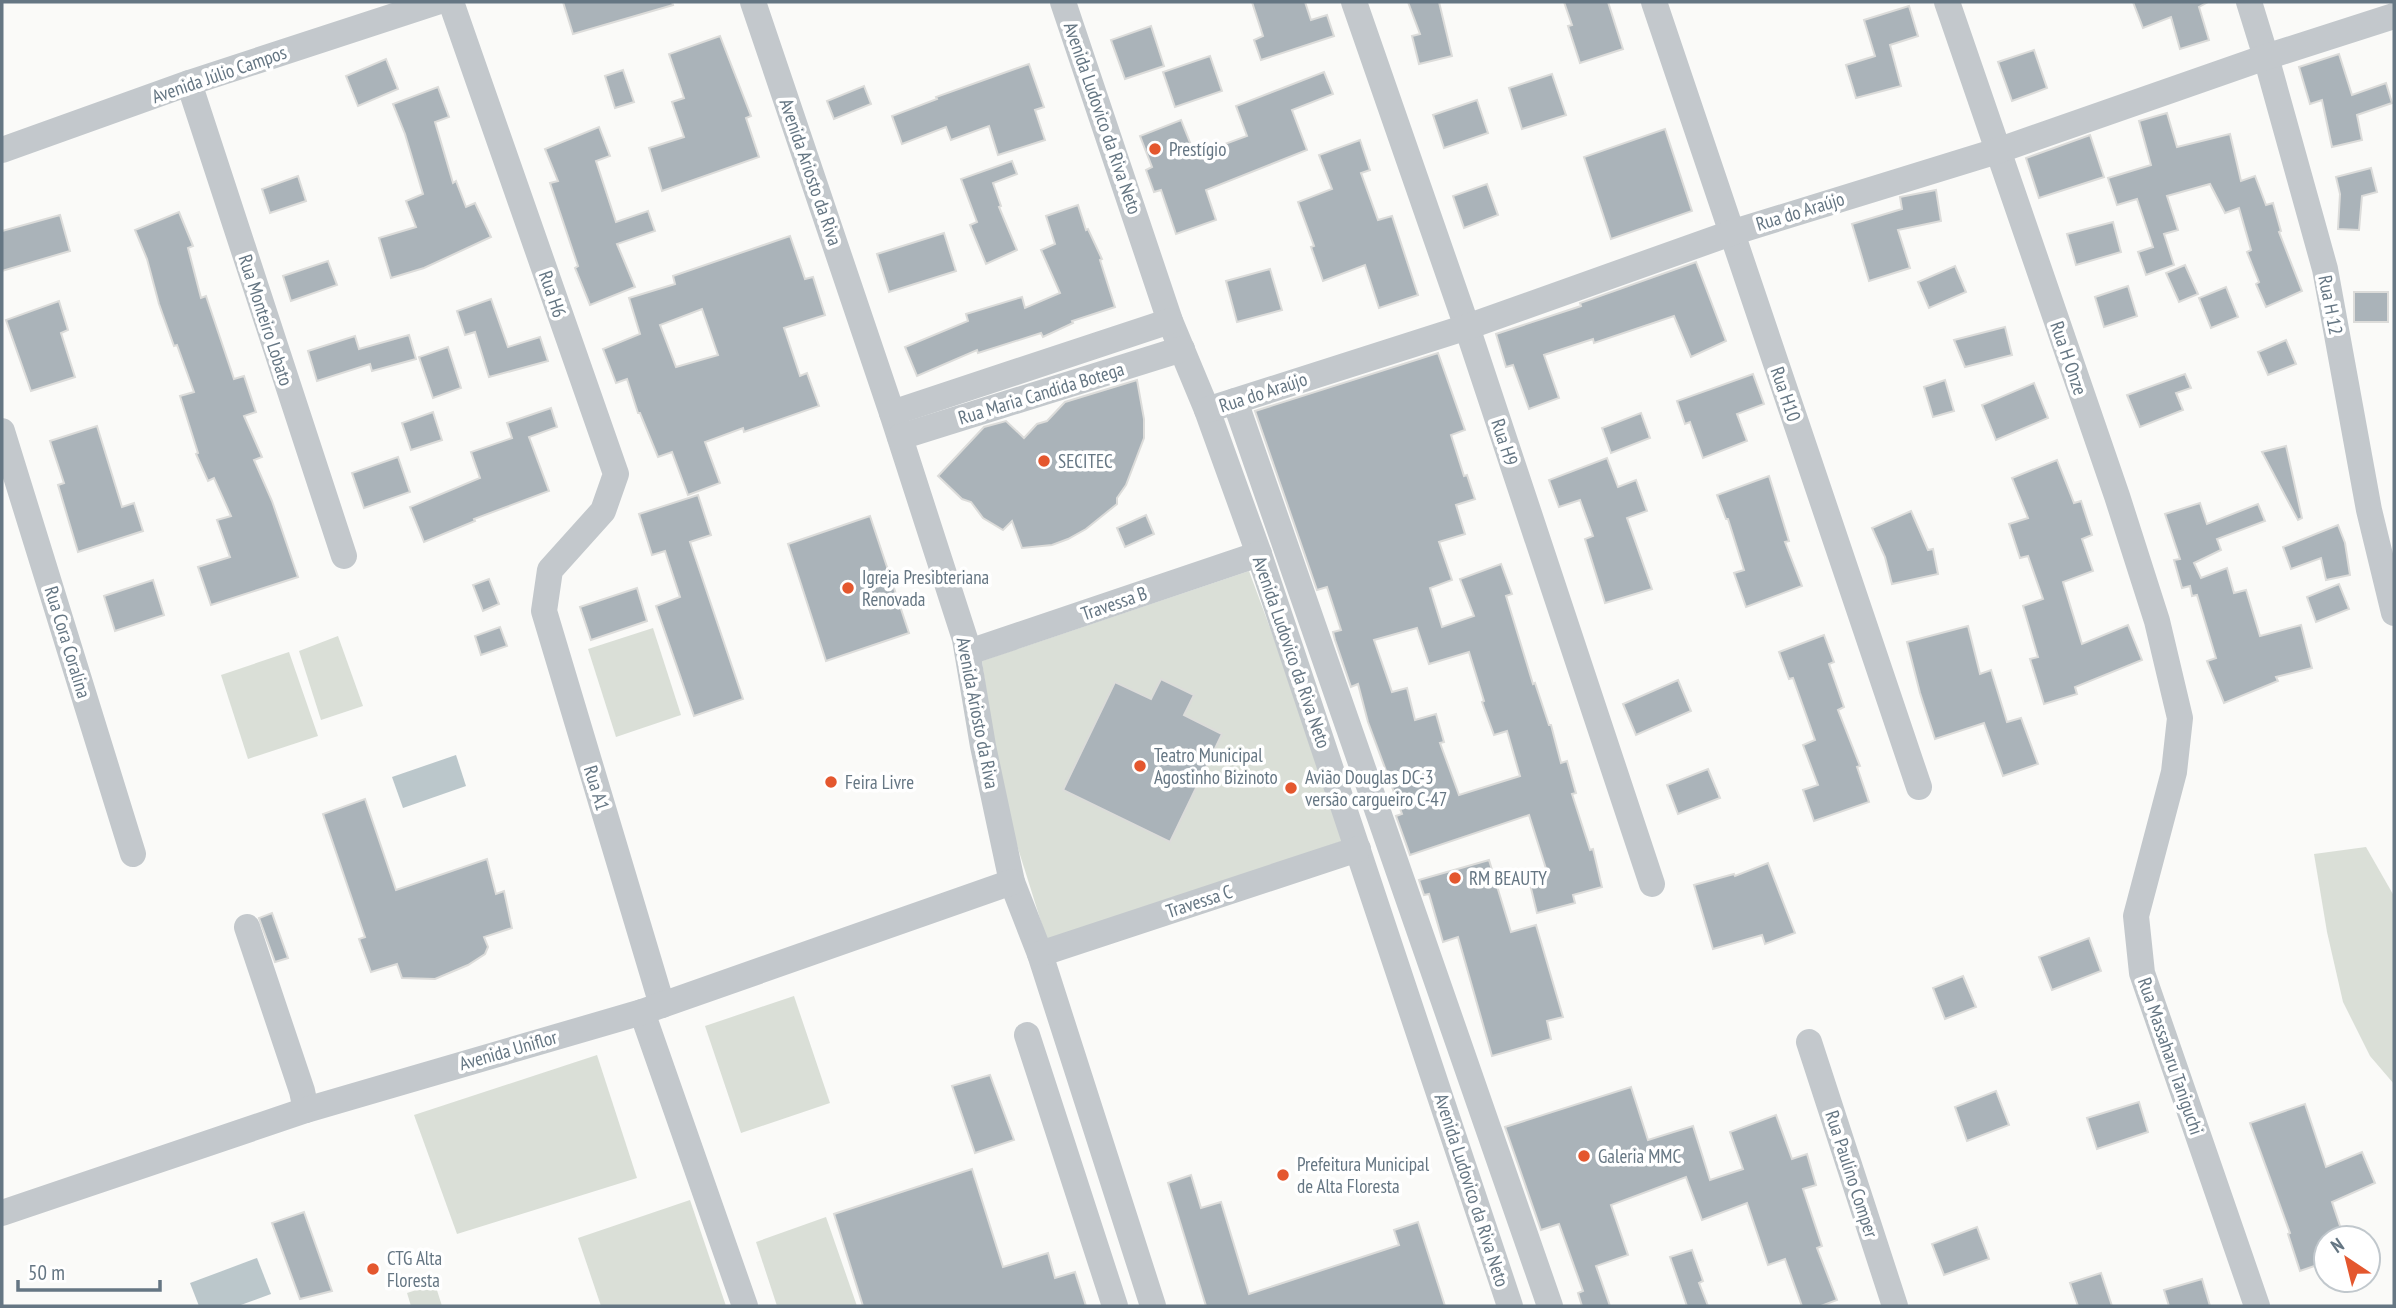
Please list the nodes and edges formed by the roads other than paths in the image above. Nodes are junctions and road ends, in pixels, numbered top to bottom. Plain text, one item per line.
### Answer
1 (438, 2) edge
2 (451, 2) edge
3 (753, 2) edge
4 (1063, 2) edge
5 (1354, 2) edge
6 (1654, 2) edge
7 (1947, 2) edge
8 (2249, 2) edge
9 (2394, 16) edge
10 (2266, 57) junction
11 (189, 83) junction
12 (2, 150) edge
13 (1997, 151) junction
14 (1731, 233) junction
15 (1170, 321) junction
16 (1467, 327) junction
17 (1182, 349) junction
18 (1017, 372) junction
19 (1025, 398) junction
20 (1235, 401) junction
21 (1208, 410) junction
22 (896, 425) junction
23 (2, 431) edge
24 (1259, 554) junction
25 (344, 556) dead end
26 (550, 570) joint
27 (2394, 613) edge
28 (969, 652) junction
29 (2180, 718) joint
30 (1919, 786) dead end
31 (1358, 849) junction
32 (133, 854) dead end
33 (1012, 882) junction
34 (1652, 884) dead end
35 (247, 927) dead end
36 (1041, 954) junction
37 (652, 1008) junction
38 (1027, 1035) dead end
39 (1810, 1042) dead end
40 (306, 1110) junction
41 (2, 1213) edge
42 (745, 1306) edge
43 (1115, 1306) edge
44 (1153, 1306) edge
45 (1510, 1306) edge
46 (1550, 1306) edge
47 (1895, 1306) edge
48 (2257, 1306) edge

1 - 11 street, Avenida Júlio Campos
2 - 26 street, Rua H6
3 - 22 street, Avenida Ariosto da Riva
4 - 15 street, Avenida Ludovico da Riva Neto
5 - 16 street, Rua H9
6 - 14 street, Rua H10
7 - 13 street, Rua H Onze
8 - 10 street, Rua H 12
9 - 10 street, Rua do Araújo
10 - 13 street, Rua do Araújo
10 - 27 street, Rua H 12
11 - 12 street, Avenida Júlio Campos
11 - 25 street, Rua Monteiro Lobato
13 - 14 street, Rua do Araújo
13 - 29 street, Rua H Onze
14 - 16 street, Rua do Araújo
14 - 30 street, Rua H10
15 - 17 street, Avenida Ludovico da Riva Neto
15 - 18 street, Rua Maria Candida Botega
16 - 20 street, Rua do Araújo
16 - 34 street, Rua H9
17 - 19 street, Rua Maria Candida Botega
17 - 21 street, Avenida Ludovico da Riva Neto
18 - 19 street
18 - 22 street, Rua Maria Candida Botega
19 - 22 street, Rua Maria Candida Botega
20 - 21 street, Rua do Araújo
20 - 46 street
21 - 24 street, Avenida Ludovico da Riva Neto
22 - 28 street, Avenida Ariosto da Riva
23 - 32 street, Rua Cora Coralina
24 - 28 street, Travessa B
24 - 31 street, Avenida Ludovico da Riva Neto
26 - 37 street, Rua A1
28 - 33 street, Avenida Ariosto da Riva
29 - 48 street, Rua Massaharu Taniguchi
31 - 36 street, Travessa C
31 - 45 street, Avenida Ludovico da Riva Neto
33 - 36 street, Avenida Ariosto da Riva
33 - 37 street, Avenida Uniflor
35 - 40 street
36 - 44 street, Avenida Ariosto da Riva
37 - 40 street, Avenida Uniflor
37 - 42 street, Rua A1
38 - 43 street
39 - 47 street, Rua Paulino Comper
40 - 41 street, Avenida Uniflor

